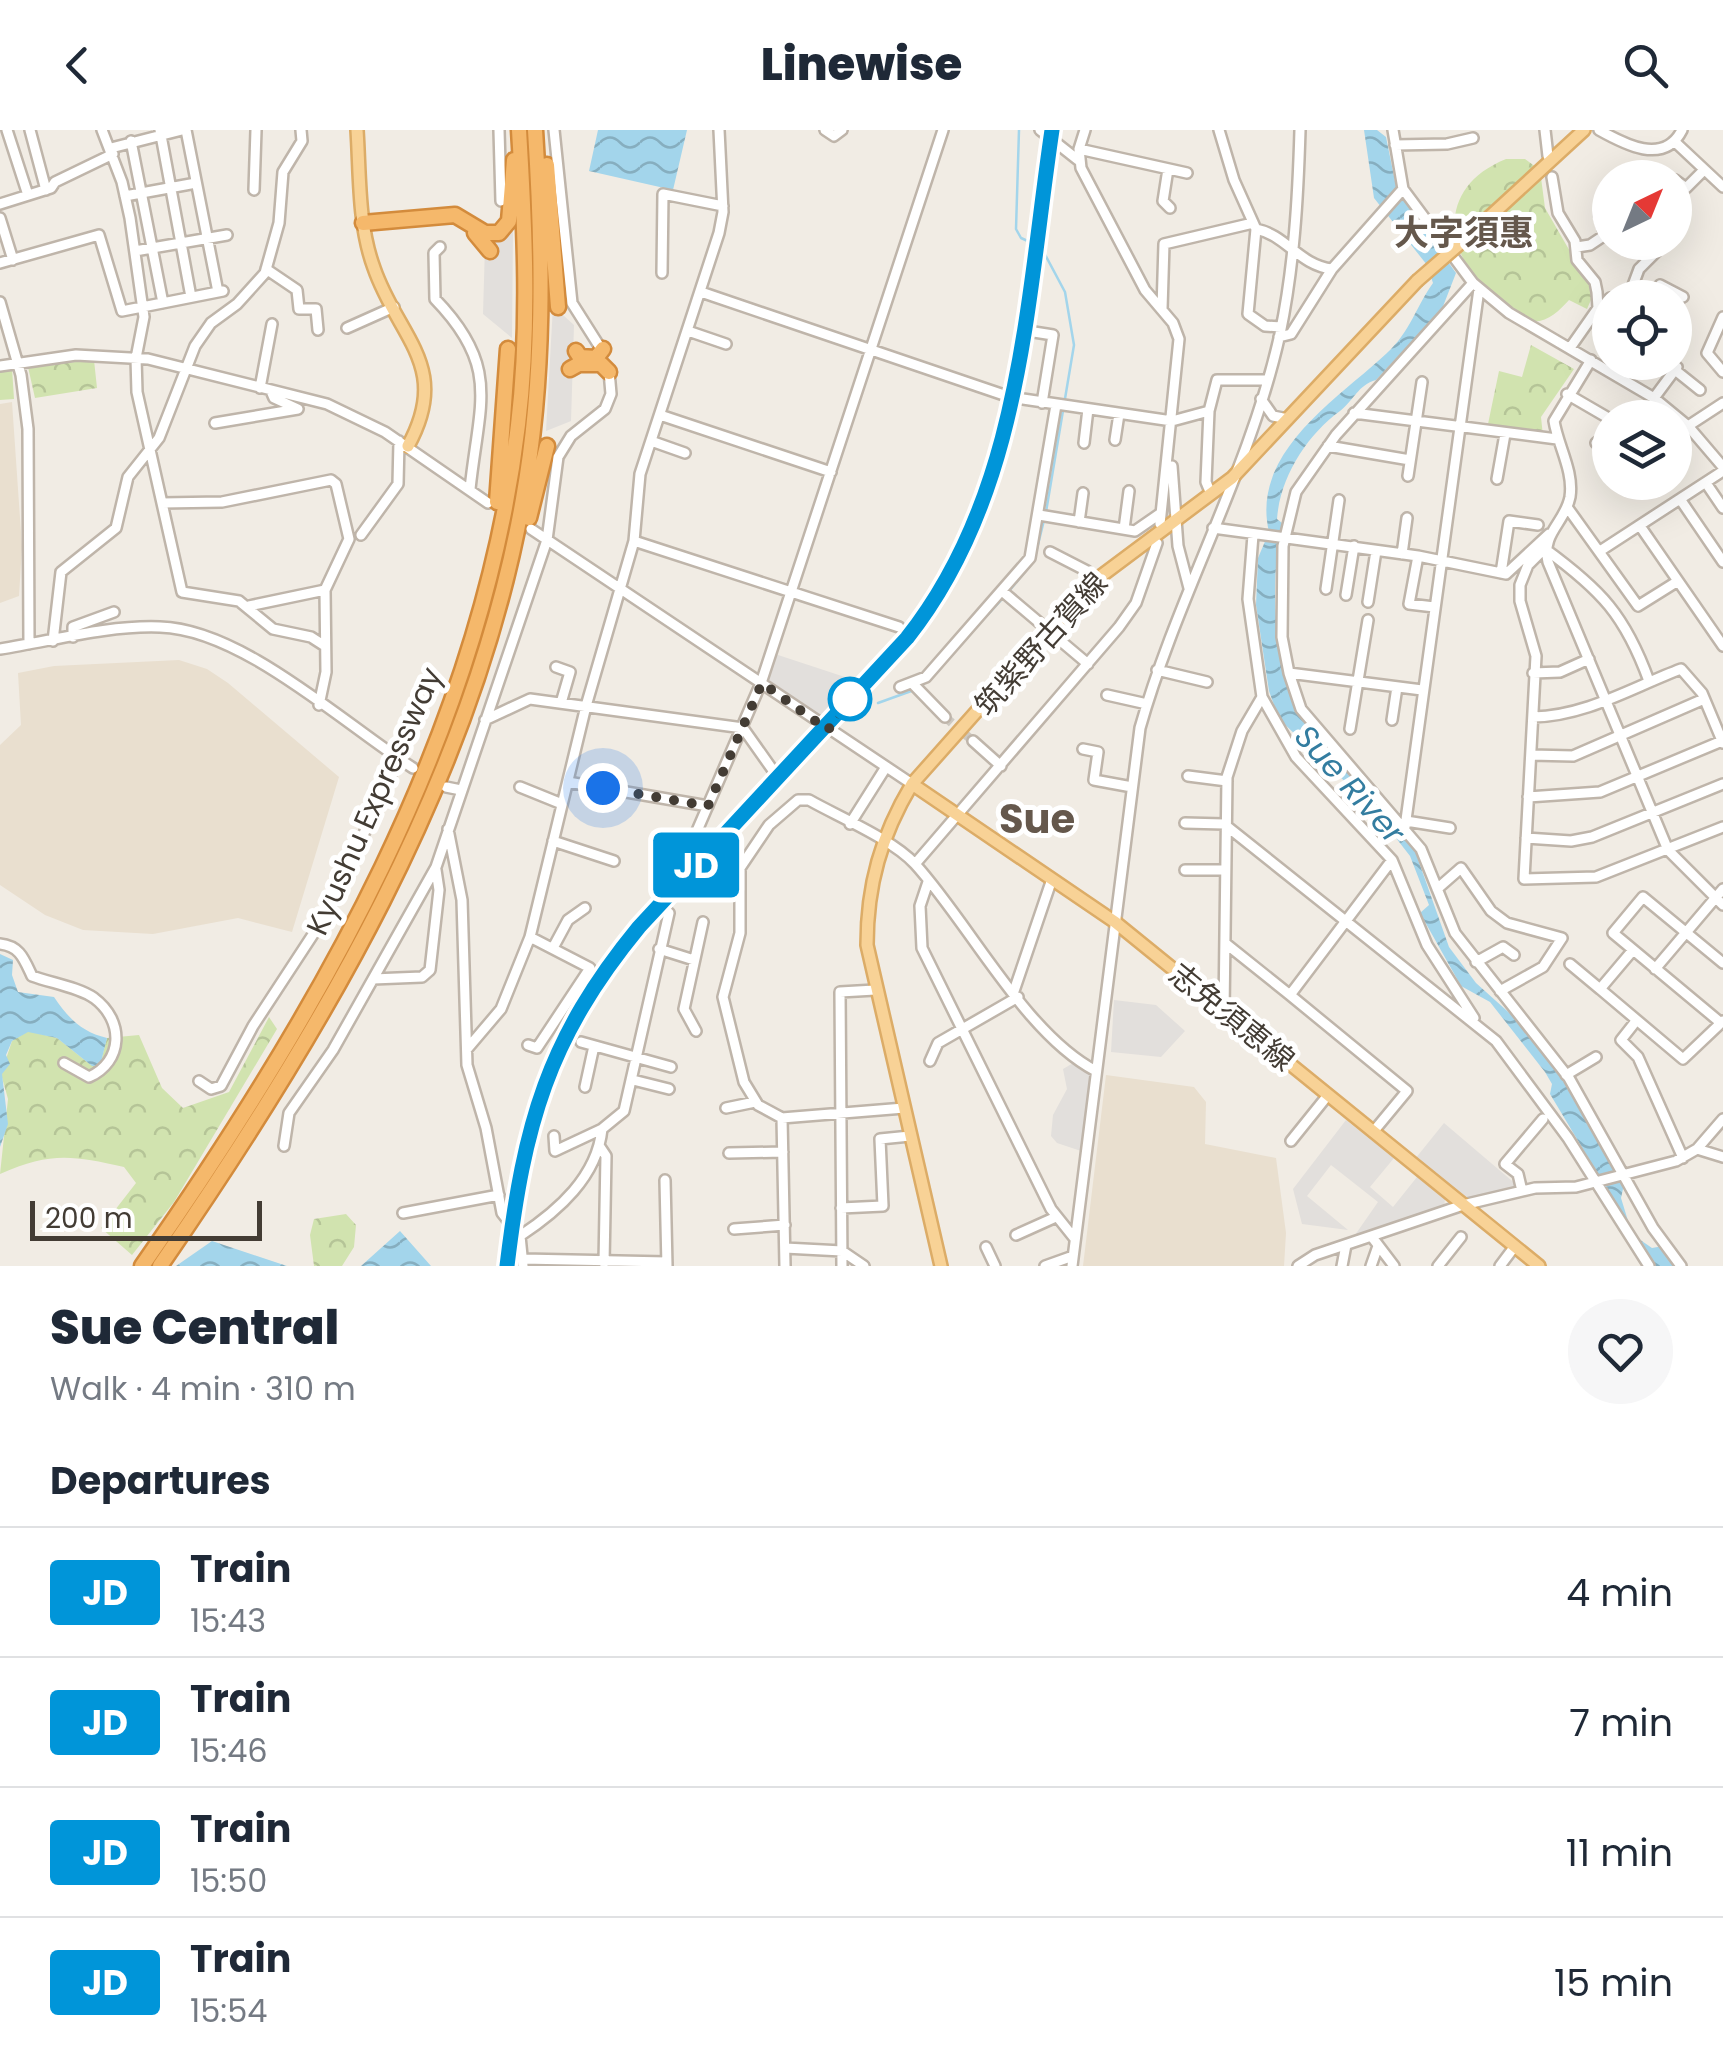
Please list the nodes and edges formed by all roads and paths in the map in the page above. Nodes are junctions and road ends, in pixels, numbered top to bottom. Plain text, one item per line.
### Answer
1 (7, 130) edge
2 (30, 130) edge
3 (102, 130) edge
4 (184, 130) edge
5 (256, 130) edge
6 (301, 130) edge
7 (357, 130) edge
8 (499, 130) edge
9 (516, 130) edge
10 (539, 130) edge
11 (719, 130) edge
12 (825, 130) edge
13 (842, 130) edge
14 (943, 130) edge
15 (1040, 130) edge
16 (1085, 130) edge
17 (1219, 130) edge
18 (1300, 130) edge
19 (1393, 130) edge
20 (1545, 130) edge
21 (1584, 130) edge
22 (1599, 130) edge
23 (1682, 130) edge
24 (159, 132) edge
25 (557, 133) edge
26 (1473, 138) dead end
27 (130, 141) junction
28 (1674, 141) junction
29 (1395, 144) junction
30 (112, 152) junction
31 (1079, 154) junction
32 (1548, 156) dead end
33 (1168, 170) junction
34 (1703, 171) junction
35 (1188, 172) dead end
36 (1552, 177) dead end
37 (1692, 182) edge
38 (196, 183) junction
39 (1723, 187) edge
40 (169, 188) junction
41 (1404, 189) junction
42 (46, 190) junction
43 (254, 190) dead end
44 (141, 194) junction
45 (28, 196) junction
46 (125, 196) junction
47 (501, 200) dead end
48 (0, 204) edge
49 (723, 206) junction
50 (1170, 208) dead end
51 (0, 218) edge
52 (363, 223) junction
53 (1254, 226) junction
54 (227, 235) dead end
55 (208, 238) junction
56 (1592, 241) edge
57 (180, 243) junction
58 (152, 248) junction
59 (440, 248) dead end
60 (1577, 248) junction
61 (135, 250) junction
62 (490, 251) dead end
63 (1294, 253) junction
64 (13, 260) junction
65 (0, 263) edge
66 (266, 269) junction
67 (1332, 269) junction
68 (662, 273) dead end
69 (1593, 280) edge
70 (1476, 286) junction
71 (701, 292) junction
72 (192, 297) junction
73 (0, 302) edge
74 (164, 302) junction
75 (143, 306) junction
76 (394, 307) junction
77 (558, 307) dead end
78 (1162, 309) junction
79 (1592, 317) edge
80 (1723, 317) edge
81 (272, 324) dead end
82 (346, 328) dead end
83 (318, 330) dead end
84 (688, 332) junction
85 (1034, 332) dead end
86 (1280, 332) junction
87 (726, 344) dead end
88 (1570, 348) junction
89 (508, 349) dead end
90 (603, 350) junction
91 (870, 350) junction
92 (576, 352) dead end
93 (136, 358) junction
94 (1591, 360) joint
95 (18, 362) junction
96 (0, 366) edge
97 (187, 368) junction
98 (570, 369) dead end
99 (609, 372) junction
100 (1723, 372) edge
101 (1267, 380) junction
102 (1626, 380) edge
103 (1422, 382) dead end
104 (265, 390) junction
105 (1700, 390) dead end
106 (1001, 394) dead end
107 (1568, 394) junction
108 (1654, 398) junction
109 (1022, 399) dead end
110 (1261, 399) junction
111 (1656, 400) edge
112 (1042, 403) junction
113 (1723, 403) edge
114 (1056, 405) junction
115 (1592, 408) edge
116 (1088, 409) junction
117 (1209, 411) junction
118 (1354, 413) junction
119 (1119, 414) junction
120 (660, 415) junction
121 (1290, 419) junction
122 (1416, 420) junction
123 (1172, 421) junction
124 (216, 422) dead end
125 (1692, 423) edge
126 (1460, 427) junction
127 (1692, 431) edge
128 (1505, 434) junction
129 (1557, 439) junction
130 (1115, 440) dead end
131 (651, 441) junction
132 (403, 444) junction
133 (1084, 444) dead end
134 (547, 446) dead end
135 (1328, 446) junction
136 (1170, 448) junction
137 (148, 449) junction
138 (686, 453) dead end
139 (1410, 460) junction
140 (1723, 469) edge
141 (830, 472) junction
142 (1408, 476) dead end
143 (1232, 478) junction
144 (1498, 480) dead end
145 (1706, 483) junction
146 (470, 489) junction
147 (1129, 491) dead end
148 (1692, 492) edge
149 (1083, 493) dead end
150 (1212, 494) junction
151 (1340, 500) dead end
152 (1680, 500) joint
153 (162, 503) junction
154 (488, 503) dead end
155 (1568, 507) junction
156 (1723, 508) edge
157 (1039, 515) junction
158 (1407, 518) dead end
159 (1177, 520) junction
160 (1079, 522) junction
161 (1538, 525) dead end
162 (1640, 526) junction
163 (1212, 528) junction
164 (532, 529) dead end
165 (1124, 529) junction
166 (1550, 533) junction
167 (361, 535) dead end
168 (1256, 535) junction
169 (1283, 539) junction
170 (547, 540) junction
171 (634, 542) junction
172 (1157, 544) dead end
173 (1333, 544) junction
174 (1354, 546) junction
175 (1545, 548) junction
176 (1376, 551) junction
177 (1600, 551) junction
178 (1050, 552) dead end
179 (1402, 554) junction
180 (1418, 556) junction
181 (1442, 561) junction
182 (1723, 562) edge
183 (1501, 574) junction
184 (1095, 580) junction
185 (1678, 582) junction
186 (618, 587) junction
187 (1188, 588) junction
188 (1326, 589) dead end
189 (325, 590) junction
190 (1002, 591) junction
191 (790, 592) junction
192 (1346, 595) dead end
193 (1368, 602) dead end
194 (249, 606) junction
195 (1434, 608) junction
196 (114, 612) dead end
197 (1368, 620) dead end
198 (1041, 624) dead end
199 (898, 627) dead end
200 (73, 637) junction
201 (1056, 637) dead end
202 (53, 641) junction
203 (1721, 641) edge
204 (30, 644) junction
205 (324, 646) junction
206 (0, 648) edge
207 (485, 652) junction
208 (1589, 659) junction
209 (1088, 664) junction
210 (556, 667) dead end
211 (463, 669) junction
212 (1157, 670) junction
213 (1289, 673) junction
214 (1534, 673) junction
215 (1648, 681) junction
216 (1207, 682) dead end
217 (1357, 682) junction
218 (762, 683) junction
219 (912, 684) junction
220 (1397, 686) junction
221 (900, 687) dead end
222 (1422, 690) junction
223 (1107, 695) dead end
224 (1262, 698) junction
225 (1607, 700) junction
226 (1704, 700) junction
227 (561, 702) junction
228 (319, 704) junction
229 (1147, 704) junction
230 (586, 706) junction
231 (1533, 716) junction
232 (945, 717) tunnel mouth
233 (485, 720) junction
234 (1392, 720) dead end
235 (743, 728) junction
236 (1350, 729) dead end
237 (1622, 737) junction
238 (973, 741) tunnel mouth
239 (1723, 742) edge
240 (1083, 749) dead end
241 (1531, 755) junction
242 (398, 759) junction
243 (886, 766) junction
244 (1002, 766) junction
245 (413, 768) dead end
246 (772, 769) dead end
247 (1188, 776) dead end
248 (1638, 776) junction
249 (1226, 781) junction
250 (568, 782) junction
251 (912, 784) junction
252 (1723, 784) edge
253 (446, 786) dead end
254 (1132, 786) junction
255 (520, 788) dead end
256 (462, 790) junction
257 (1528, 797) junction
258 (562, 804) junction
259 (708, 806) junction
260 (1653, 814) junction
261 (958, 816) junction
262 (1185, 822) dead end
263 (850, 824) junction
264 (1224, 824) junction
265 (1405, 824) junction
266 (448, 826) junction
267 (1723, 827) edge
268 (1450, 828) dead end
269 (1526, 838) junction
270 (693, 840) dead end
271 (554, 841) junction
272 (882, 842) junction
273 (1668, 850) junction
274 (1392, 860) junction
275 (614, 861) dead end
276 (916, 864) junction
277 (436, 867) junction
278 (1185, 870) dead end
279 (1224, 870) junction
280 (1052, 879) junction
281 (928, 882) junction
282 (739, 883) junction
283 (701, 889) dead end
284 (1437, 889) junction
285 (1723, 890) edge
286 (1719, 902) edge
287 (584, 908) dead end
288 (669, 913) dead end
289 (1347, 920) junction
290 (703, 922) dead end
291 (1115, 922) junction
292 (1686, 932) junction
293 (530, 938) junction
294 (1225, 943) junction
295 (0, 944) edge
296 (554, 946) junction
297 (659, 949) junction
298 (1633, 950) junction
299 (1514, 954) dead end
300 (694, 960) junction
301 (1476, 962) junction
302 (1723, 963) edge
303 (1570, 964) dead end
304 (1655, 969) junction
305 (373, 979) junction
306 (1600, 989) junction
307 (875, 990) junction
308 (1500, 992) junction
309 (1016, 994) junction
310 (1290, 994) junction
311 (1224, 1012) junction
312 (1636, 1020) junction
313 (1722, 1022) edge
314 (1480, 1028) junction
315 (696, 1030) dead end
316 (964, 1030) junction
317 (581, 1042) dead end
318 (528, 1045) dead end
319 (594, 1046) junction
320 (467, 1048) junction
321 (638, 1057) junction
322 (1596, 1057) dead end
323 (930, 1060) dead end
324 (64, 1063) dead end
325 (671, 1067) dead end
326 (1096, 1071) junction
327 (1566, 1075) junction
328 (633, 1080) junction
329 (199, 1081) dead end
330 (585, 1087) dead end
331 (669, 1089) dead end
332 (1328, 1095) junction
333 (755, 1102) junction
334 (726, 1108) dead end
335 (904, 1108) junction
336 (841, 1115) junction
337 (782, 1118) junction
338 (1544, 1119) dead end
339 (1723, 1119) edge
340 (602, 1128) junction
341 (1374, 1132) junction
342 (554, 1136) dead end
343 (910, 1136) junction
344 (1291, 1140) dead end
345 (284, 1146) dead end
346 (600, 1147) junction
347 (1697, 1149) junction
348 (783, 1152) junction
349 (729, 1153) dead end
350 (1723, 1157) edge
351 (1684, 1158) junction
352 (1622, 1177) junction
353 (665, 1180) dead end
354 (1593, 1183) junction
355 (1522, 1191) junction
356 (498, 1196) junction
357 (1463, 1206) junction
358 (842, 1208) junction
359 (403, 1213) dead end
360 (1056, 1217) junction
361 (784, 1225) junction
362 (734, 1229) dead end
363 (1016, 1235) dead end
364 (520, 1236) junction
365 (1462, 1237) dead end
366 (1075, 1239) junction
367 (1375, 1241) junction
368 (1346, 1246) junction
369 (1515, 1246) junction
370 (986, 1247) dead end
371 (785, 1248) junction
372 (842, 1251) junction
373 (1324, 1252) junction
374 (1072, 1261) edge
375 (604, 1262) junction
376 (523, 1263) edge
377 (546, 1263) edge
378 (584, 1264) edge
379 (667, 1264) edge
380 (142, 1266) edge
381 (160, 1266) edge
382 (785, 1266) edge
383 (842, 1266) edge
384 (864, 1266) edge
385 (941, 1266) edge
386 (995, 1266) edge
387 (1045, 1266) edge
388 (1298, 1266) edge
389 (1321, 1266) edge
390 (1342, 1266) edge
391 (1372, 1266) edge
392 (1394, 1266) edge
393 (1438, 1266) edge
394 (1500, 1266) edge
395 (1539, 1266) edge
396 (1649, 1266) edge
397 (1681, 1266) edge

1 - 45 street
2 - 42 street
3 - 30 street
4 - 24 street
4 - 38 street
5 - 43 street
6 - 66 street
7 - 52 main road
8 - 47 street
9 - 52 highway
9 - 211 highway, Kyushu Expressway
10 - 77 highway
10 - 207 highway, Kyushu Expressway
11 - 49 street
12 - 13 street
14 - 91 street
15 - 31 street
16 - 31 street
17 - 53 street
18 - 63 street
19 - 29 street
20 - 32 street
21 - 121 main road, 筑紫野古賀線, bridge
22 - 28 street
23 - 28 street
24 - 27 street
24 - 40 street
25 - 90 street
26 - 29 street
27 - 30 street
27 - 44 street
28 - 34 street
29 - 41 street
30 - 42 street
30 - 46 street
31 - 33 street
31 - 78 street
33 - 35 street
33 - 50 street
34 - 37 street
34 - 39 street
36 - 60 street
38 - 40 street
38 - 55 street
40 - 44 street
40 - 57 street
41 - 67 street
41 - 70 street
42 - 45 street
44 - 46 street
44 - 58 street
45 - 48 street
46 - 61 street
49 - 68 street
49 - 71 street
51 - 64 street
52 - 62 highway
52 - 76 main road
53 - 63 street
53 - 78 street
53 - 86 street
54 - 55 street
55 - 57 street
55 - 72 street
56 - 60 street
57 - 58 street
57 - 72 street
58 - 61 street
58 - 74 street
59 - 146 street
60 - 69 street
61 - 75 street
63 - 67 street
63 - 86 street
64 - 65 street
64 - 75 street
66 - 83 street
66 - 97 street
67 - 86 street
70 - 88 street
70 - 118 street
70 - 126 street
71 - 84 street
71 - 91 street
72 - 74 street
73 - 95 street
74 - 75 street
75 - 93 street
76 - 82 street
76 - 132 main road
78 - 123 street
79 - 88 street
80 - 100 street
81 - 104 street
84 - 87 street
84 - 120 street
85 - 112 street
86 - 101 street
88 - 94 street
89 - 211 highway
90 - 92 highway
90 - 99 street
91 - 106 street
91 - 141 street
93 - 95 street
93 - 97 street
93 - 137 street
94 - 107 street
95 - 96 street
95 - 204 street
97 - 104 street
97 - 137 street
98 - 99 highway
99 - 170 street
101 - 110 street
101 - 117 street
102 - 108 street
103 - 122 street
104 - 124 street
104 - 132 street
105 - 108 street
107 - 115 street
107 - 129 street
108 - 111 street
109 - 112 street
110 - 121 street
110 - 143 street
112 - 114 street
113 - 125 street
114 - 116 street
114 - 157 street
116 - 119 street
116 - 133 street
117 - 123 street
117 - 150 street
118 - 122 street
118 - 135 street
119 - 123 street
119 - 130 street
120 - 131 street
120 - 141 street
121 - 143 main road, 筑紫野古賀線
122 - 126 street
122 - 139 street
123 - 136 street
126 - 128 street
126 - 181 street
127 - 140 street
128 - 129 street
128 - 144 street
129 - 155 street
131 - 138 street
131 - 171 street
132 - 146 street
132 - 167 street
134 - 207 highway
135 - 139 street
135 - 169 street
136 - 159 street
136 - 165 street
137 - 153 street
137 - 202 street
139 - 142 street
140 - 145 street
141 - 191 street
143 - 150 main road, 筑紫野古賀線
143 - 163 street
145 - 148 street
145 - 156 street
146 - 154 street
147 - 165 street
149 - 160 street
150 - 159 main road, 筑紫野古賀線
151 - 173 street
152 - 162 street
152 - 182 street
153 - 189 street
153 - 194 street
155 - 166 street
155 - 177 street
157 - 160 street
157 - 190 street
158 - 179 street
159 - 184 main road, 筑紫野古賀線
159 - 187 street
160 - 165 street
161 - 183 street
162 - 177 street
162 - 185 street
163 - 168 street
163 - 187 street
164 - 170 street
166 - 175 street
166 - 183 street
168 - 169 street
168 - 224 street
169 - 173 street
169 - 213 street
170 - 186 street
170 - 233 street
171 - 186 street
171 - 191 street
172 - 209 street
173 - 174 street
173 - 188 street
174 - 176 street
174 - 192 street
175 - 208 street
175 - 214 street
175 - 215 street
176 - 179 street
176 - 193 street
177 - 185 street
178 - 184 street
179 - 180 street
180 - 181 street
180 - 195 street
181 - 183 street
181 - 195 street
184 - 251 main road, 筑紫野古賀線
185 - 203 street
186 - 218 street
186 - 230 street
187 - 212 street
189 - 194 street
189 - 205 street
190 - 198 street
190 - 219 street
191 - 199 street
191 - 218 street
194 - 205 street
195 - 222 street
196 - 200 street
197 - 217 street
200 - 202 street
200 - 228 street
201 - 209 street
202 - 204 street
204 - 206 street
205 - 228 street
207 - 381 highway, Kyushu Expressway
208 - 214 street
208 - 225 street
209 - 244 street
210 - 227 street
211 - 380 highway, Kyushu Expressway
212 - 216 street
212 - 229 street
213 - 217 street
213 - 265 street
214 - 231 street
215 - 225 street
215 - 226 street
217 - 220 street
217 - 236 street
218 - 235 street
218 - 243 street
219 - 221 street
219 - 232 street
220 - 222 street
220 - 234 street
222 - 265 street
223 - 229 street
224 - 249 street
224 - 274 street
225 - 231 street
225 - 237 street
226 - 237 street
226 - 239 street
227 - 230 street
227 - 233 street
228 - 242 street
229 - 254 street
230 - 235 street
230 - 250 street
231 - 241 street
233 - 256 street
235 - 246 street
235 - 259 street
237 - 241 street
237 - 248 street
238 - 244 street
239 - 248 street
240 - 254 street
241 - 257 street
242 - 245 street
242 - 329 street
243 - 251 street
243 - 263 street
244 - 261 street
247 - 249 street
248 - 257 street
248 - 260 street
249 - 264 street
250 - 258 street
250 - 259 street
251 - 261 main road, 志免須恵線
251 - 272 main road, 筑紫野古賀線
252 - 260 street
253 - 256 street
254 - 291 street
255 - 258 street
256 - 266 street
257 - 269 street
258 - 271 street
259 - 270 street
260 - 269 street
260 - 273 street
261 - 276 street
261 - 280 main road, 志免須恵線
262 - 264 street
263 - 272 street
263 - 282 street
264 - 279 street
264 - 289 street
265 - 268 street
265 - 284 street
266 - 277 street
266 - 320 street
267 - 273 street
269 - 273 street
271 - 275 street
271 - 293 street
272 - 276 street
272 - 307 main road, 筑紫野古賀線
273 - 286 street
274 - 289 street
274 - 314 street
276 - 281 street
277 - 305 street
277 - 305 street
278 - 279 street
279 - 294 street
280 - 291 main road, 志免須恵線
280 - 309 street
281 - 309 street
281 - 316 street
282 - 283 street
282 - 333 street
284 - 301 street
284 - 308 street
285 - 286 street
286 - 292 street
287 - 296 street
288 - 297 street
289 - 310 street
289 - 314 street
290 - 300 street
291 - 311 main road, 志免須恵線
291 - 326 street
292 - 298 street
292 - 302 street
292 - 304 street
293 - 296 street
293 - 320 street
294 - 310 street
294 - 311 street
295 - 324 street
296 - 318 street
297 - 300 street
297 - 321 street
298 - 304 street
298 - 306 street
299 - 301 street
300 - 315 street
301 - 308 street
303 - 306 street
304 - 313 street
305 - 345 street
306 - 312 street
307 - 335 main road, 筑紫野古賀線
307 - 336 street
308 - 327 street
309 - 316 street
309 - 326 street
310 - 341 street
311 - 332 main road, 志免須恵線
312 - 313 street
312 - 351 street
314 - 354 street
316 - 323 street
316 - 360 street
317 - 319 street
319 - 321 street
319 - 330 street
320 - 356 street
321 - 325 street
321 - 328 street
322 - 327 street
326 - 366 street
327 - 352 street
328 - 331 street
328 - 340 street
332 - 341 main road, 志免須恵線
332 - 344 street
333 - 334 street
333 - 337 street
335 - 336 street
335 - 343 main road, 筑紫野古賀線
336 - 337 street
336 - 358 street
337 - 348 street
338 - 355 street
339 - 347 street
340 - 342 street
340 - 346 street
341 - 357 main road, 志免須恵線
343 - 358 street
343 - 385 main road, 筑紫野古賀線
346 - 364 street
346 - 375 street
347 - 350 street
347 - 351 street
348 - 349 street
348 - 361 street
351 - 352 street
352 - 354 street
352 - 397 street
353 - 379 street
354 - 355 street
354 - 396 street
355 - 357 street
356 - 359 street
356 - 364 street
357 - 367 street
357 - 369 main road, 志免須恵線
358 - 372 street
360 - 363 street
360 - 366 street
361 - 362 street
361 - 371 street
364 - 376 street
365 - 393 street
366 - 374 street
367 - 368 street
367 - 391 street
367 - 392 street
368 - 373 street
368 - 390 street
369 - 394 street
369 - 395 main road, 志免須恵線
370 - 386 street
371 - 372 street
371 - 382 street
372 - 383 street
372 - 384 street
373 - 388 street
373 - 389 street
374 - 387 street
375 - 378 street
375 - 379 street
376 - 377 street
377 - 378 street

